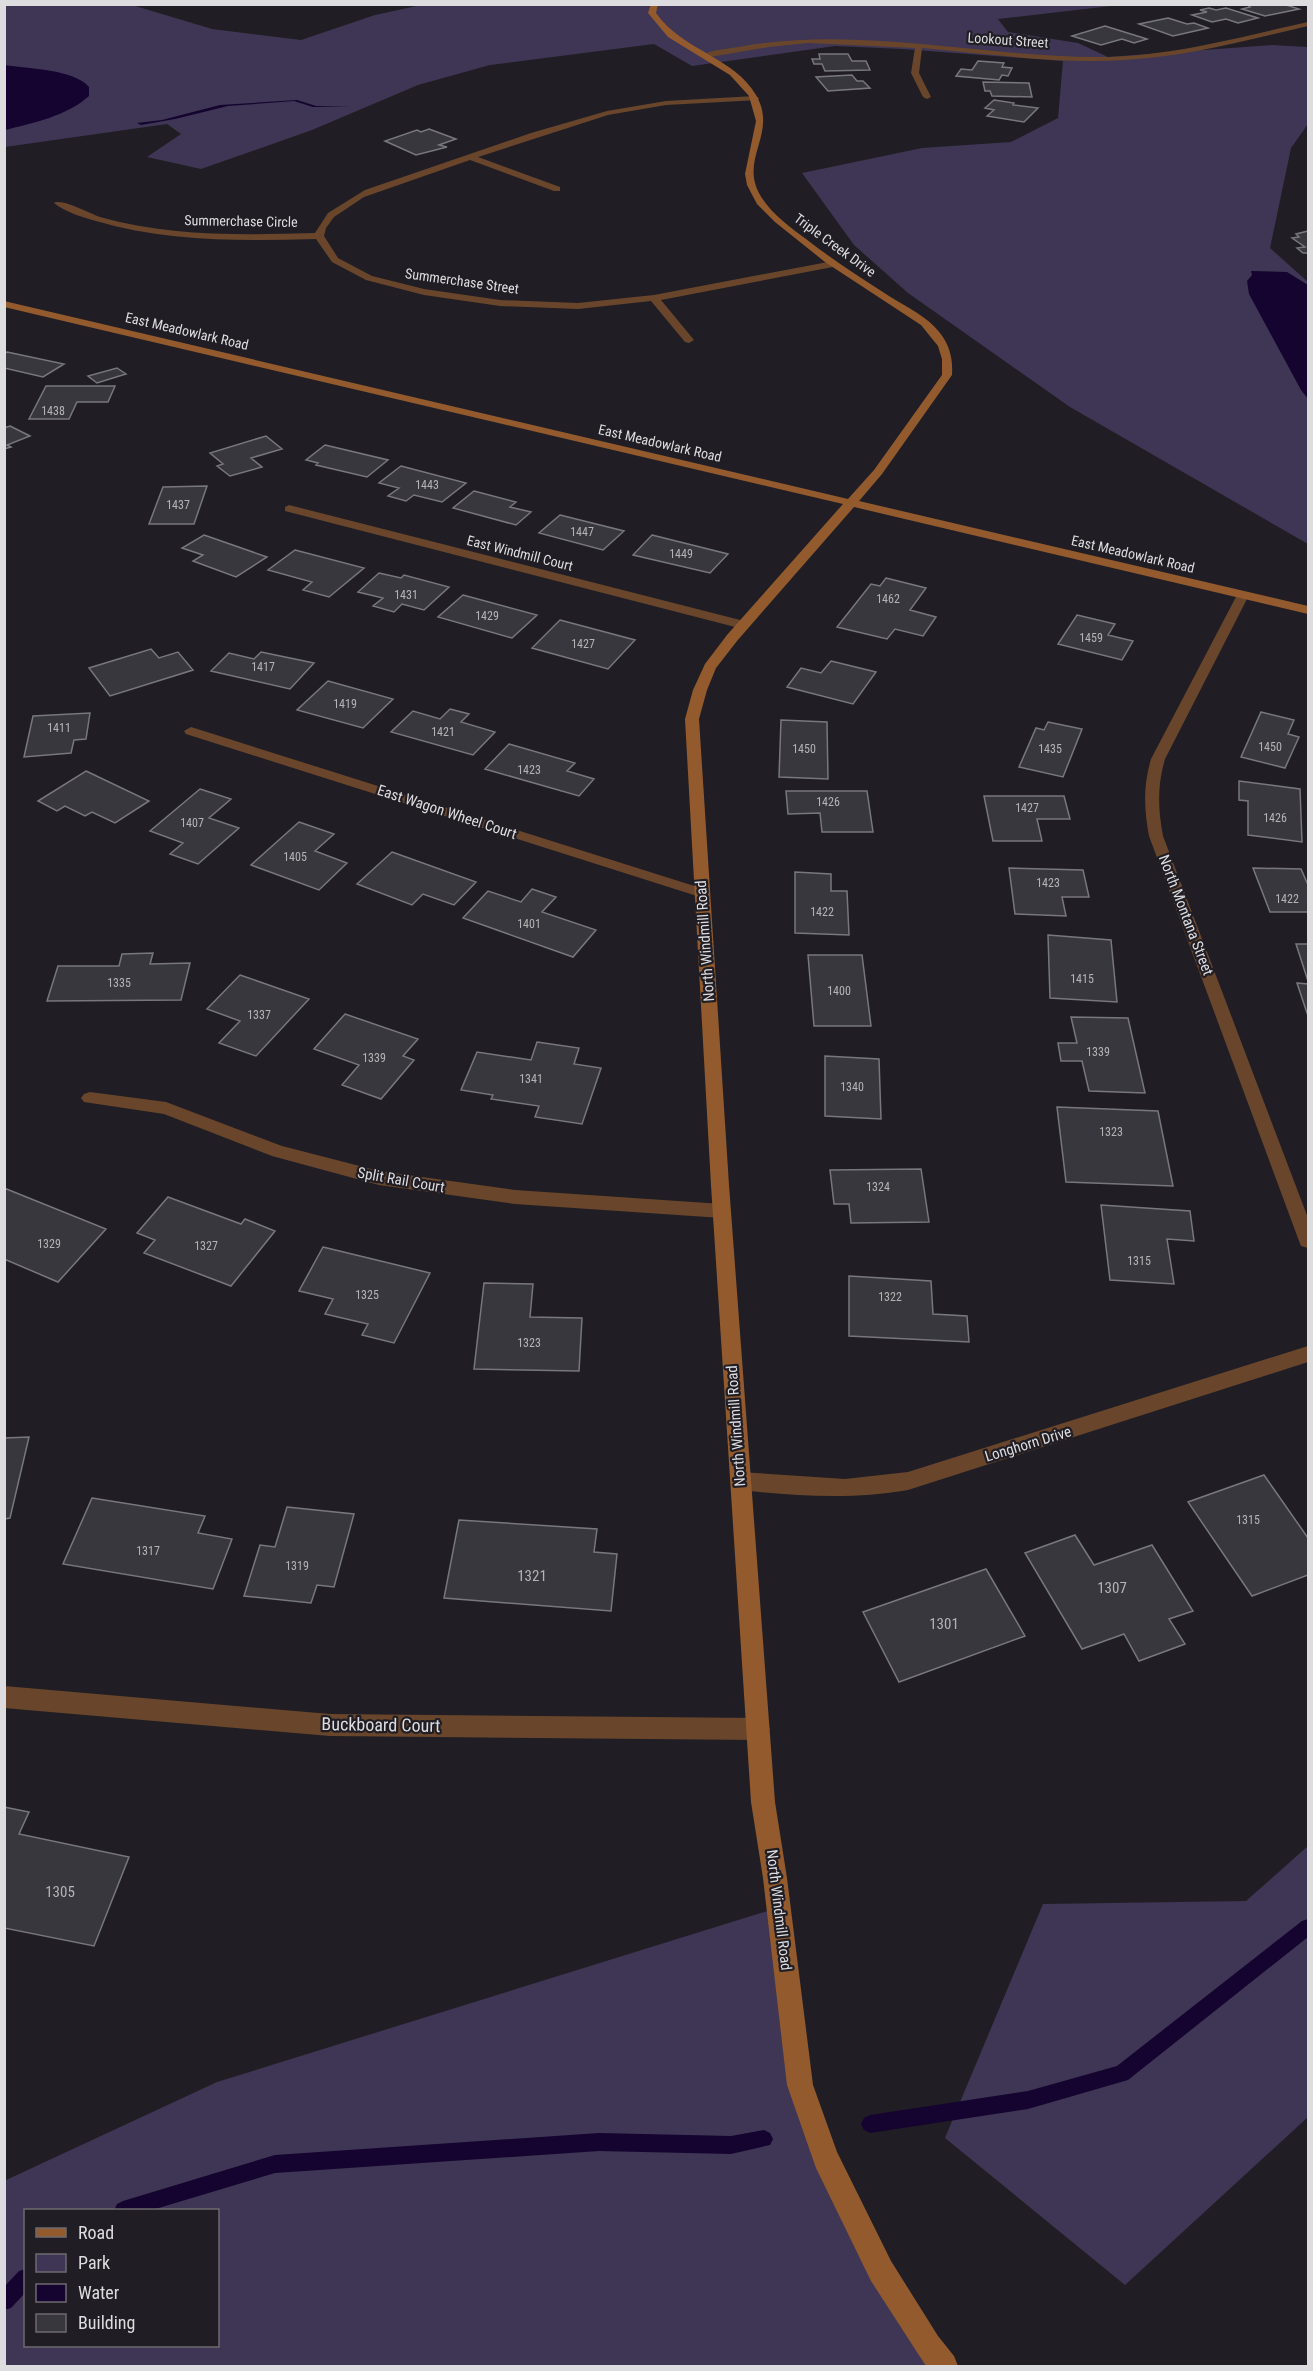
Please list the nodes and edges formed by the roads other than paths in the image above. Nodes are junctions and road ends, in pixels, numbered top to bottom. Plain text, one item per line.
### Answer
1 (655, 4) edge
2 (1308, 24) edge
3 (919, 46) junction
4 (704, 56) junction
5 (927, 97) dead end
6 (755, 98) junction
7 (470, 157) junction
8 (557, 189) dead end
9 (58, 203) dead end
10 (319, 236) junction
11 (833, 264) junction
12 (654, 298) junction
13 (4, 304) edge
14 (689, 340) dead end
15 (851, 503) junction
16 (289, 509) dead end
17 (1243, 595) junction
18 (1308, 610) edge
19 (743, 625) junction
20 (191, 731) dead end
21 (702, 893) junction
22 (90, 1098) dead end
23 (722, 1211) junction
24 (1308, 1240) edge
25 (1308, 1354) edge
26 (740, 1481) junction
27 (4, 1697) edge
28 (758, 1730) junction
29 (944, 2367) edge

1 - 4 street
2 - 3 street, Lookout Street
3 - 4 street, Lookout Street
3 - 5 street
4 - 6 street
6 - 7 street
6 - 11 street, Triple Creek Drive
7 - 8 street
7 - 10 street
9 - 10 street, Summerchase Circle
10 - 12 street, Summerchase Street
11 - 12 street, Summerchase Street
11 - 15 street, Triple Creek Drive
12 - 14 street
13 - 15 street, East Meadowlark Road
15 - 17 street, East Meadowlark Road
15 - 19 street, North Windmill Road
16 - 19 street, East Windmill Court
17 - 18 street, East Meadowlark Road
17 - 24 street, North Montana Street
19 - 21 street, North Windmill Road
20 - 21 street, East Wagon Wheel Court
21 - 23 street, North Windmill Road
22 - 23 street, Split Rail Court
23 - 26 street, North Windmill Road
25 - 26 street, Longhorn Drive
26 - 28 street, North Windmill Road
27 - 28 street, Buckboard Court
28 - 29 street, North Windmill Road

